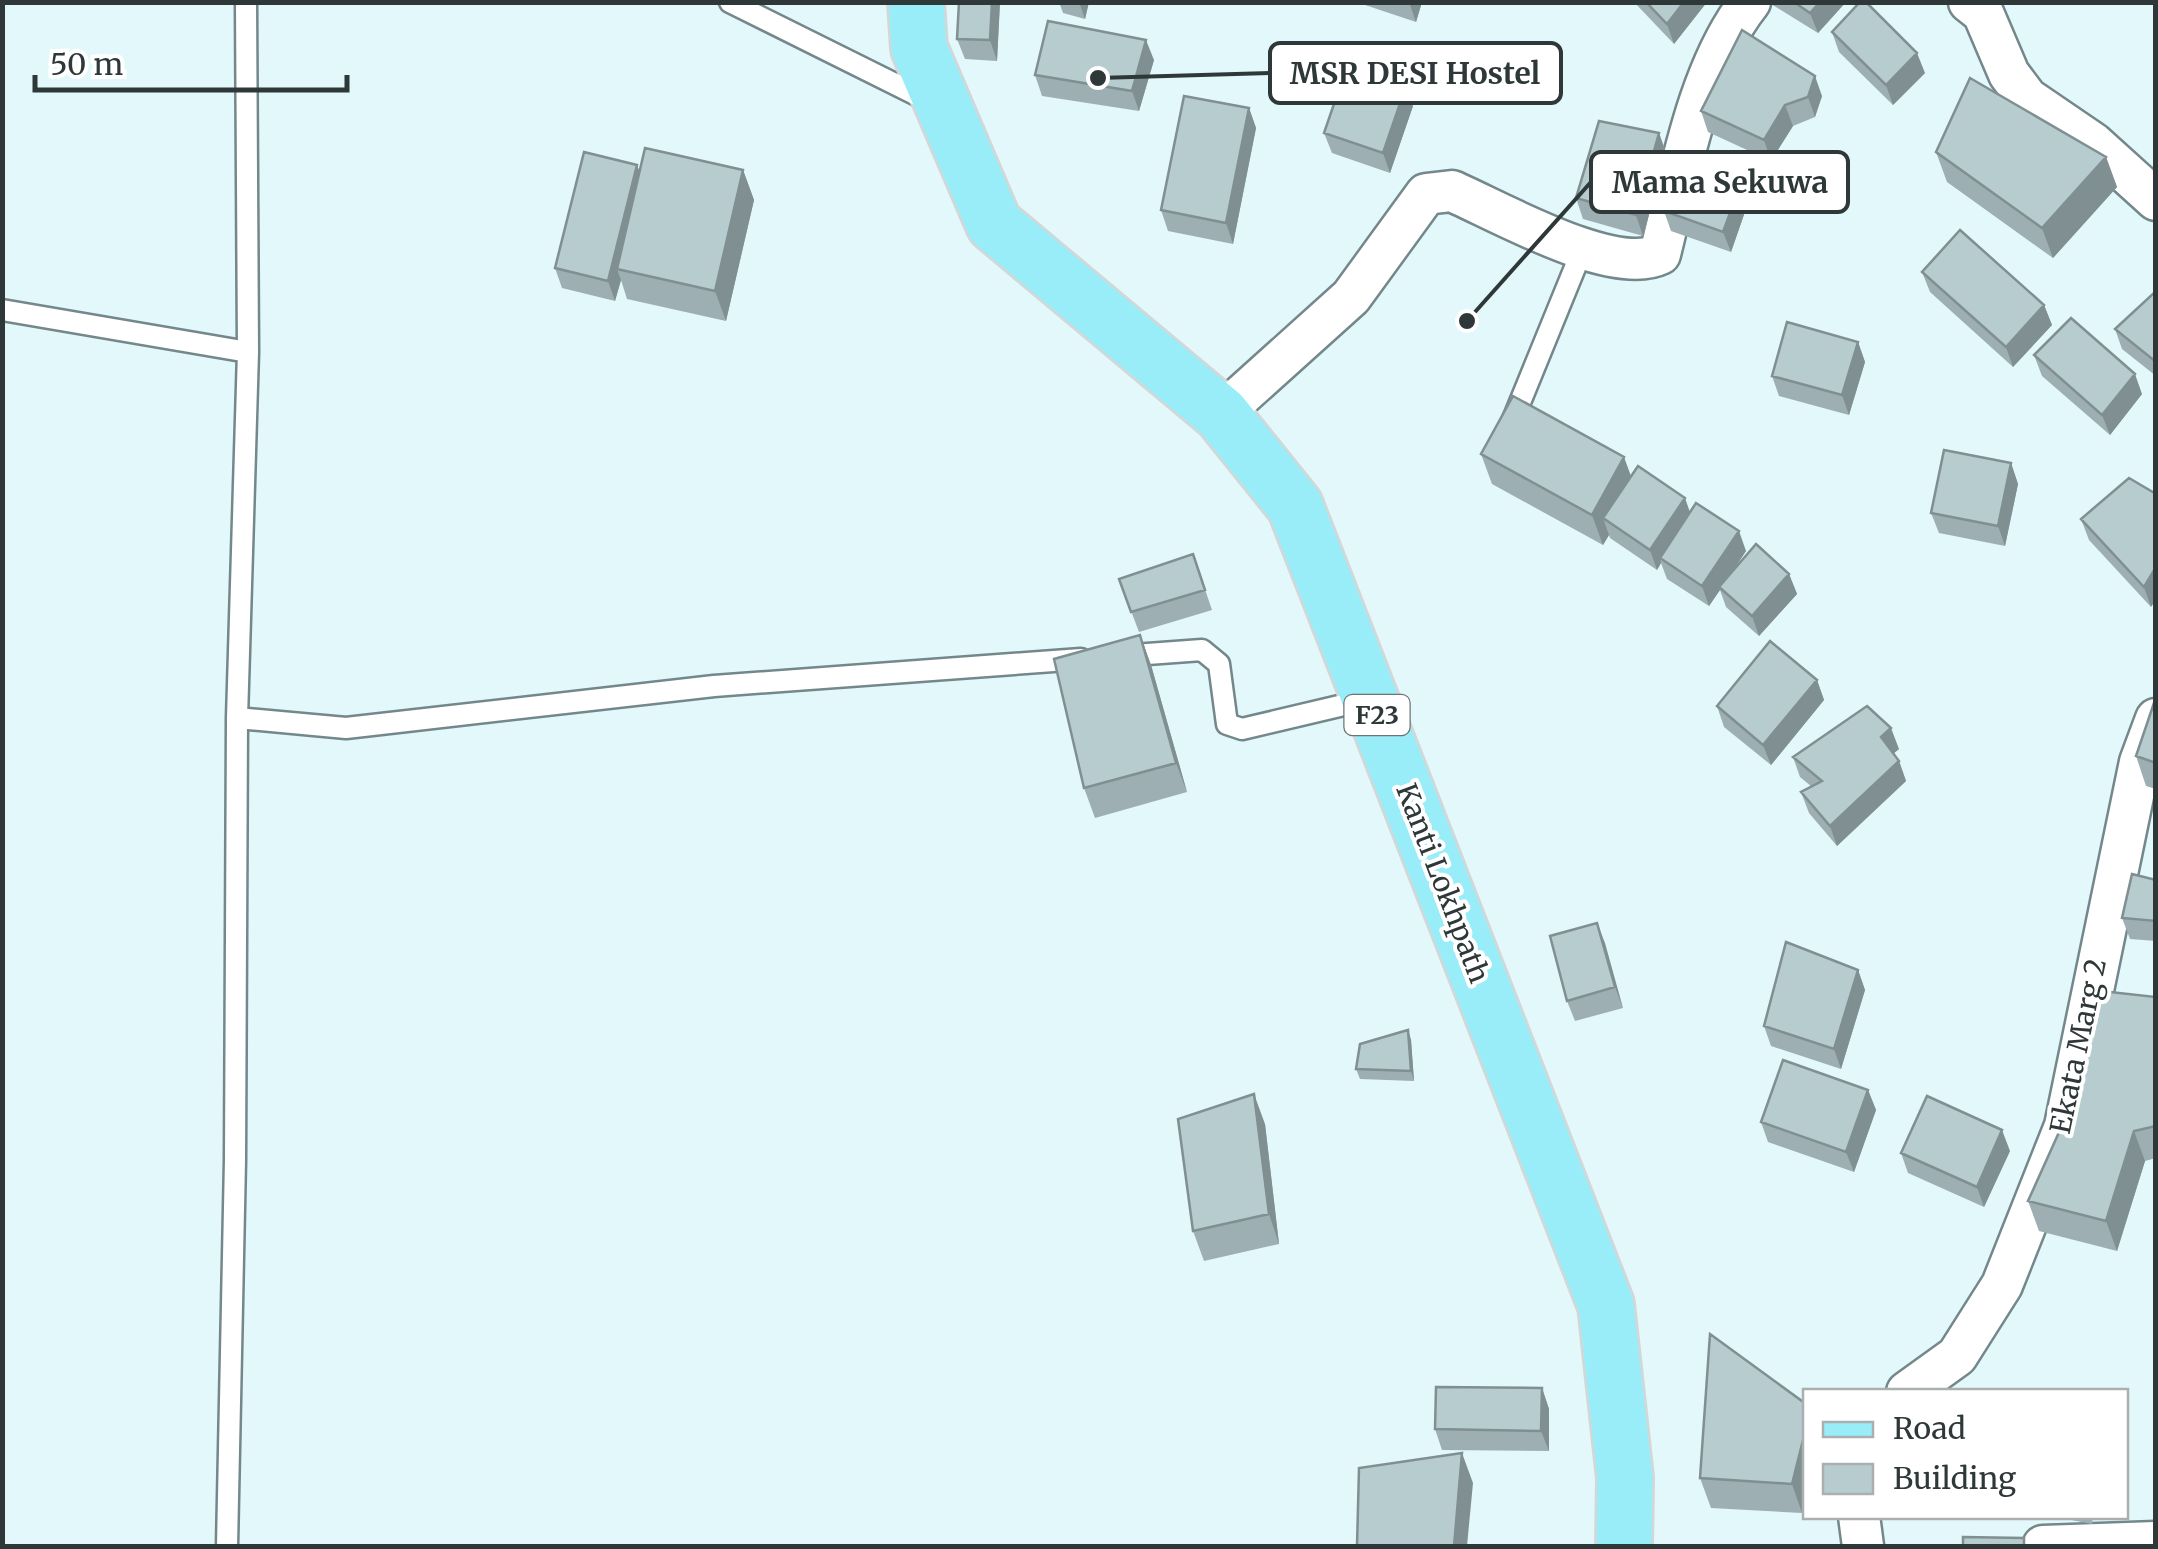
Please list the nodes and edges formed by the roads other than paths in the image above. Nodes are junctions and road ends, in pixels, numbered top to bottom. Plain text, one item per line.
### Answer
1 (246, 2) edge
2 (730, 2) edge
3 (916, 2) edge
4 (1750, 2) edge
5 (1969, 2) edge
6 (947, 110) junction
7 (2156, 200) edge
8 (1583, 248) junction
9 (2, 310) edge
10 (248, 352) junction
11 (1221, 414) junction
12 (1506, 436) edge
13 (1371, 699) junction
14 (237, 718) junction
15 (2156, 719) edge
16 (1911, 1389) edge
17 (1859, 1519) edge
18 (2156, 1542) edge
19 (227, 1546) edge
20 (1624, 1546) edge
21 (1863, 1546) edge
22 (2042, 1546) edge

1 - 10 lane
2 - 6 lane
3 - 6 main road, Kanti Lokhpath / F23
4 - 8 street
5 - 7 street
6 - 11 main road, Kanti Lokhpath / F23
8 - 11 street
8 - 12 lane
9 - 10 lane
10 - 14 lane
11 - 13 main road, Kanti Lokhpath / F23
13 - 14 lane
13 - 20 main road, Kanti Lokhpath / F23
14 - 19 lane
15 - 16 street, Ekata Marg 2
17 - 21 street
18 - 22 street

